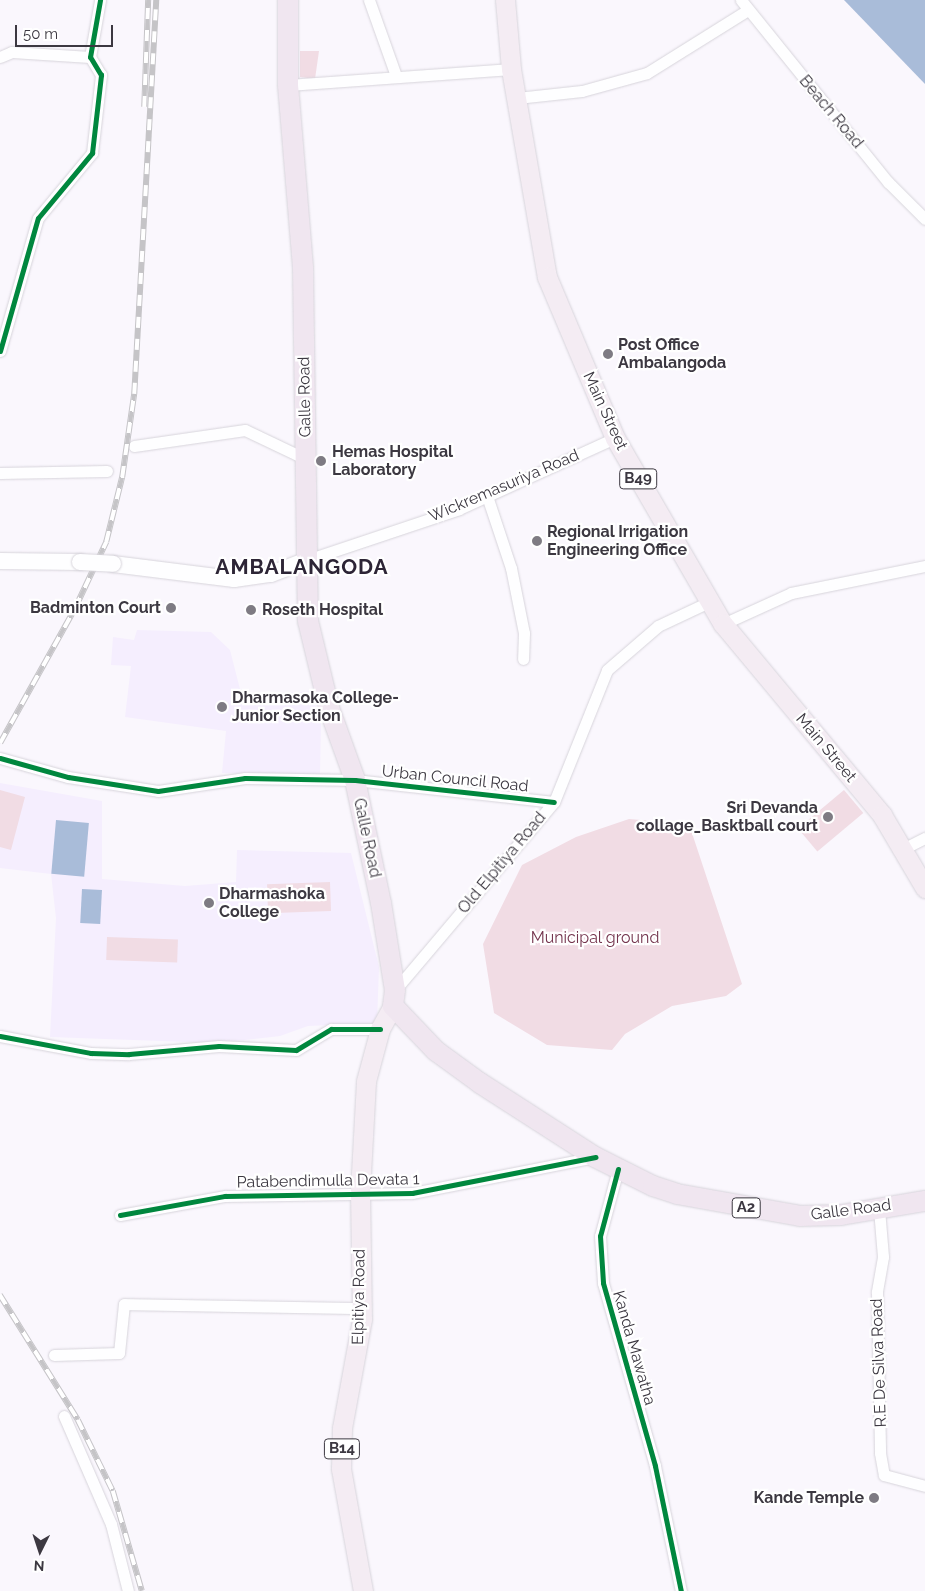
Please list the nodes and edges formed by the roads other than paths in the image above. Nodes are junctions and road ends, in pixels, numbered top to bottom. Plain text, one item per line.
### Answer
1 (100, 0) edge
2 (288, 0) edge
3 (369, 0) edge
4 (505, 0) edge
5 (741, 0) edge
6 (748, 10) junction
7 (0, 57) edge
8 (90, 57) junction
9 (511, 68) junction
10 (396, 76) junction
11 (288, 85) junction
12 (517, 98) junction
13 (925, 219) edge
14 (0, 351) edge
15 (615, 438) junction
16 (134, 446) dead end
17 (306, 459) junction
18 (107, 471) dead end
19 (0, 473) edge
20 (486, 496) junction
21 (307, 560) junction
22 (0, 561) edge
23 (925, 566) edge
24 (709, 602) junction
25 (723, 624) junction
26 (523, 659) dead end
27 (0, 758) edge
28 (355, 780) junction
29 (554, 802) junction
30 (925, 838) edge
31 (903, 849) junction
32 (925, 888) edge
33 (394, 998) junction
34 (380, 1028) junction
35 (0, 1036) edge
36 (595, 1157) junction
37 (618, 1169) junction
38 (360, 1192) junction
39 (922, 1199) edge
40 (880, 1209) junction
41 (120, 1215) dead end
42 (362, 1308) junction
43 (54, 1355) dead end
44 (64, 1416) dead end
45 (925, 1486) edge
46 (128, 1591) edge
47 (362, 1591) edge
48 (681, 1591) edge

1 - 8 street
2 - 11 highway, Galle Road
3 - 10 street
4 - 9 main road, Main Street / B49
5 - 6 street, Beach Road
6 - 12 street
6 - 13 street, Beach Road
7 - 8 street
8 - 14 street
9 - 10 street
9 - 12 main road, Main Street / B49
10 - 11 street
11 - 17 highway, Galle Road
12 - 15 main road, Main Street / B49
15 - 20 street, Wickremasuriya Road
15 - 24 main road, Main Street / B49
16 - 17 street
17 - 21 highway, Galle Road
18 - 19 street
20 - 21 street, Wickremasuriya Road
20 - 26 street
21 - 22 main road, bridge
21 - 28 highway, Galle Road
23 - 25 street
24 - 25 main road, Main Street / B49
24 - 29 street, Old Elpitiya Road
25 - 31 main road, Main Street / B49
27 - 28 street, Urban Council Road
28 - 29 street, Urban Council Road
28 - 33 highway, Galle Road
29 - 33 street, Old Elpitiya Road
30 - 31 street
31 - 32 main road, Main Street / B49
33 - 34 main road, Elpitiya Road / B14
33 - 36 highway, Galle Road / A2
34 - 35 street
34 - 38 main road, Elpitiya Road / B14
36 - 37 highway, Galle Road / A2
36 - 38 street, Patabendimulla Devata 1
37 - 40 highway, Galle Road / A2
37 - 48 street, Kanda Mawatha
38 - 41 street, Patabendimulla Devata 1
38 - 42 main road, Elpitiya Road / B14
39 - 40 highway, Galle Road / A2
40 - 45 street, R.E De Silva Road
42 - 43 street
42 - 47 main road, Elpitiya Road / B14
44 - 46 street

